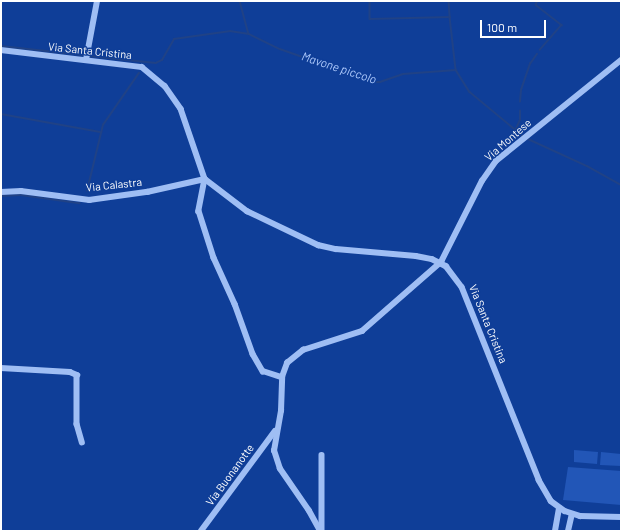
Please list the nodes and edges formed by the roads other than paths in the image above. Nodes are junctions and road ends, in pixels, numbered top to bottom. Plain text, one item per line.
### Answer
1 (97, 1) edge
2 (1, 50) edge
3 (86, 60) junction
4 (621, 60) edge
5 (205, 179) junction
6 (1, 192) edge
7 (440, 262) junction
8 (1, 368) edge
9 (282, 377) junction
10 (276, 431) junction
11 (82, 442) dead end
12 (322, 455) dead end
13 (559, 508) junction
14 (572, 514) junction
15 (621, 517) edge
16 (201, 531) edge
17 (321, 531) edge
18 (555, 531) edge
19 (568, 531) edge

1 - 3 street
2 - 3 street, Via Santa Cristina
3 - 5 street, Via Santa Cristina
4 - 7 street, Via Montese
5 - 6 street, Via Calastra
5 - 7 street, Via Santa Cristina
5 - 9 street
7 - 9 street
7 - 13 street, Via Santa Cristina
8 - 11 street
9 - 10 street
10 - 16 street, Via Buonanotte
10 - 17 street
12 - 17 street
13 - 14 street, Via Santa Cristina
13 - 18 street
14 - 15 street, Via Santa Cristina
14 - 19 street

